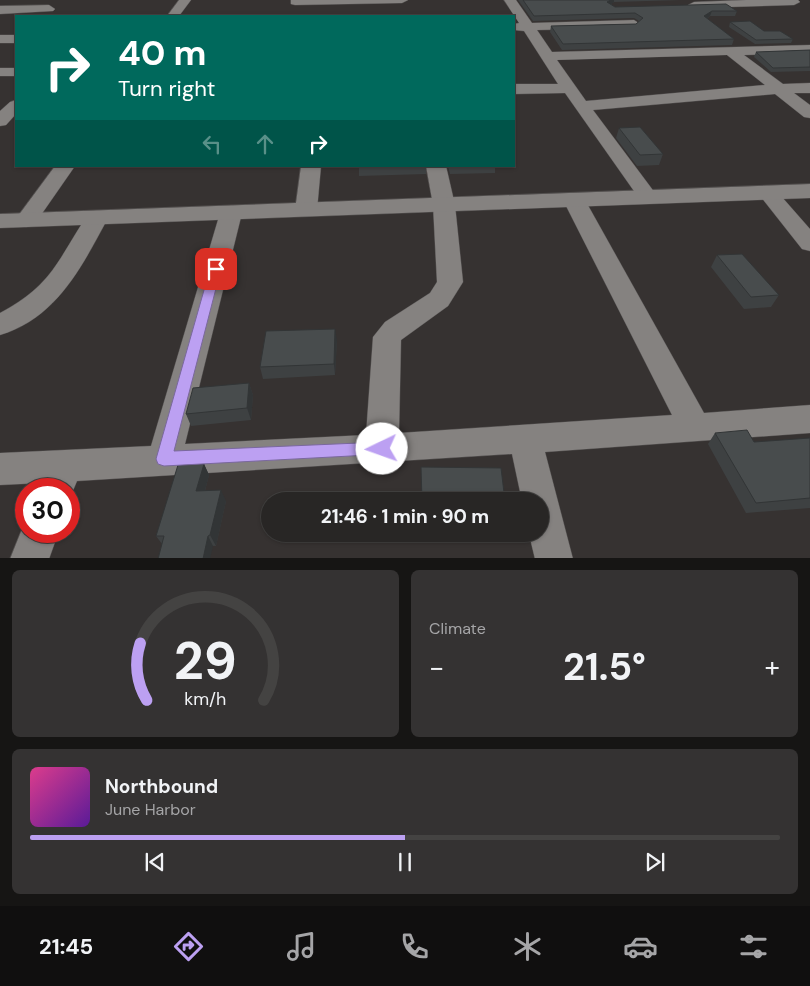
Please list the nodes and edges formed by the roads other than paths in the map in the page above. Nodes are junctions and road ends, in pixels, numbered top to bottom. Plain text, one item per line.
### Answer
1 (60, 0) edge
2 (185, 0) edge
3 (402, 0) edge
4 (510, 0) edge
5 (296, 1) edge
6 (795, 3) edge
7 (727, 4) junction
8 (680, 5) edge
9 (0, 10) edge
10 (44, 12) edge
11 (621, 12) edge
12 (174, 15) edge
13 (293, 15) edge
14 (751, 19) edge
15 (634, 24) junction
16 (521, 27) edge
17 (733, 46) junction
18 (810, 49) edge
19 (666, 53) junction
20 (550, 56) junction
21 (0, 72) edge
22 (15, 72) edge
23 (569, 88) junction
24 (810, 88) edge
25 (515, 89) edge
26 (777, 89) junction
27 (15, 106) edge
28 (582, 106) junction
29 (810, 113) edge
30 (0, 121) edge
31 (64, 167) edge
32 (311, 167) edge
33 (436, 167) edge
34 (810, 191) edge
35 (767, 192) junction
36 (648, 197) junction
37 (574, 200) junction
38 (444, 205) junction
39 (306, 210) junction
40 (232, 213) junction
41 (97, 218) junction
42 (26, 220) junction
43 (0, 221) edge
44 (810, 244) edge
45 (0, 325) edge
46 (810, 419) edge
47 (695, 427) junction
48 (525, 439) junction
49 (382, 449) junction
50 (164, 459) junction
51 (0, 469) edge
52 (61, 477) edge
53 (35, 543) edge
54 (29, 558) edge
55 (554, 558) edge

1 - 10 street
2 - 12 street
3 - 5 street
4 - 16 street
5 - 13 street
6 - 7 street
7 - 8 street
7 - 14 street
9 - 10 street
11 - 15 street
15 - 16 street
15 - 19 street
16 - 20 street
17 - 18 street
17 - 19 street
17 - 26 street
19 - 20 street
20 - 23 street
21 - 22 street
23 - 25 street
23 - 28 street
24 - 26 street
26 - 28 street
26 - 29 street
27 - 30 street
28 - 36 street
31 - 42 street
32 - 39 street
33 - 38 street
34 - 35 main road
35 - 36 main road
35 - 44 street
36 - 37 main road
37 - 38 main road
37 - 47 street
38 - 39 main road
38 - 49 street
39 - 40 main road
40 - 41 main road
40 - 50 street
41 - 42 main road
41 - 45 street
42 - 43 main road
46 - 47 street
47 - 48 street
48 - 49 street
48 - 55 street
49 - 50 street
50 - 52 street
51 - 52 street
53 - 54 street

